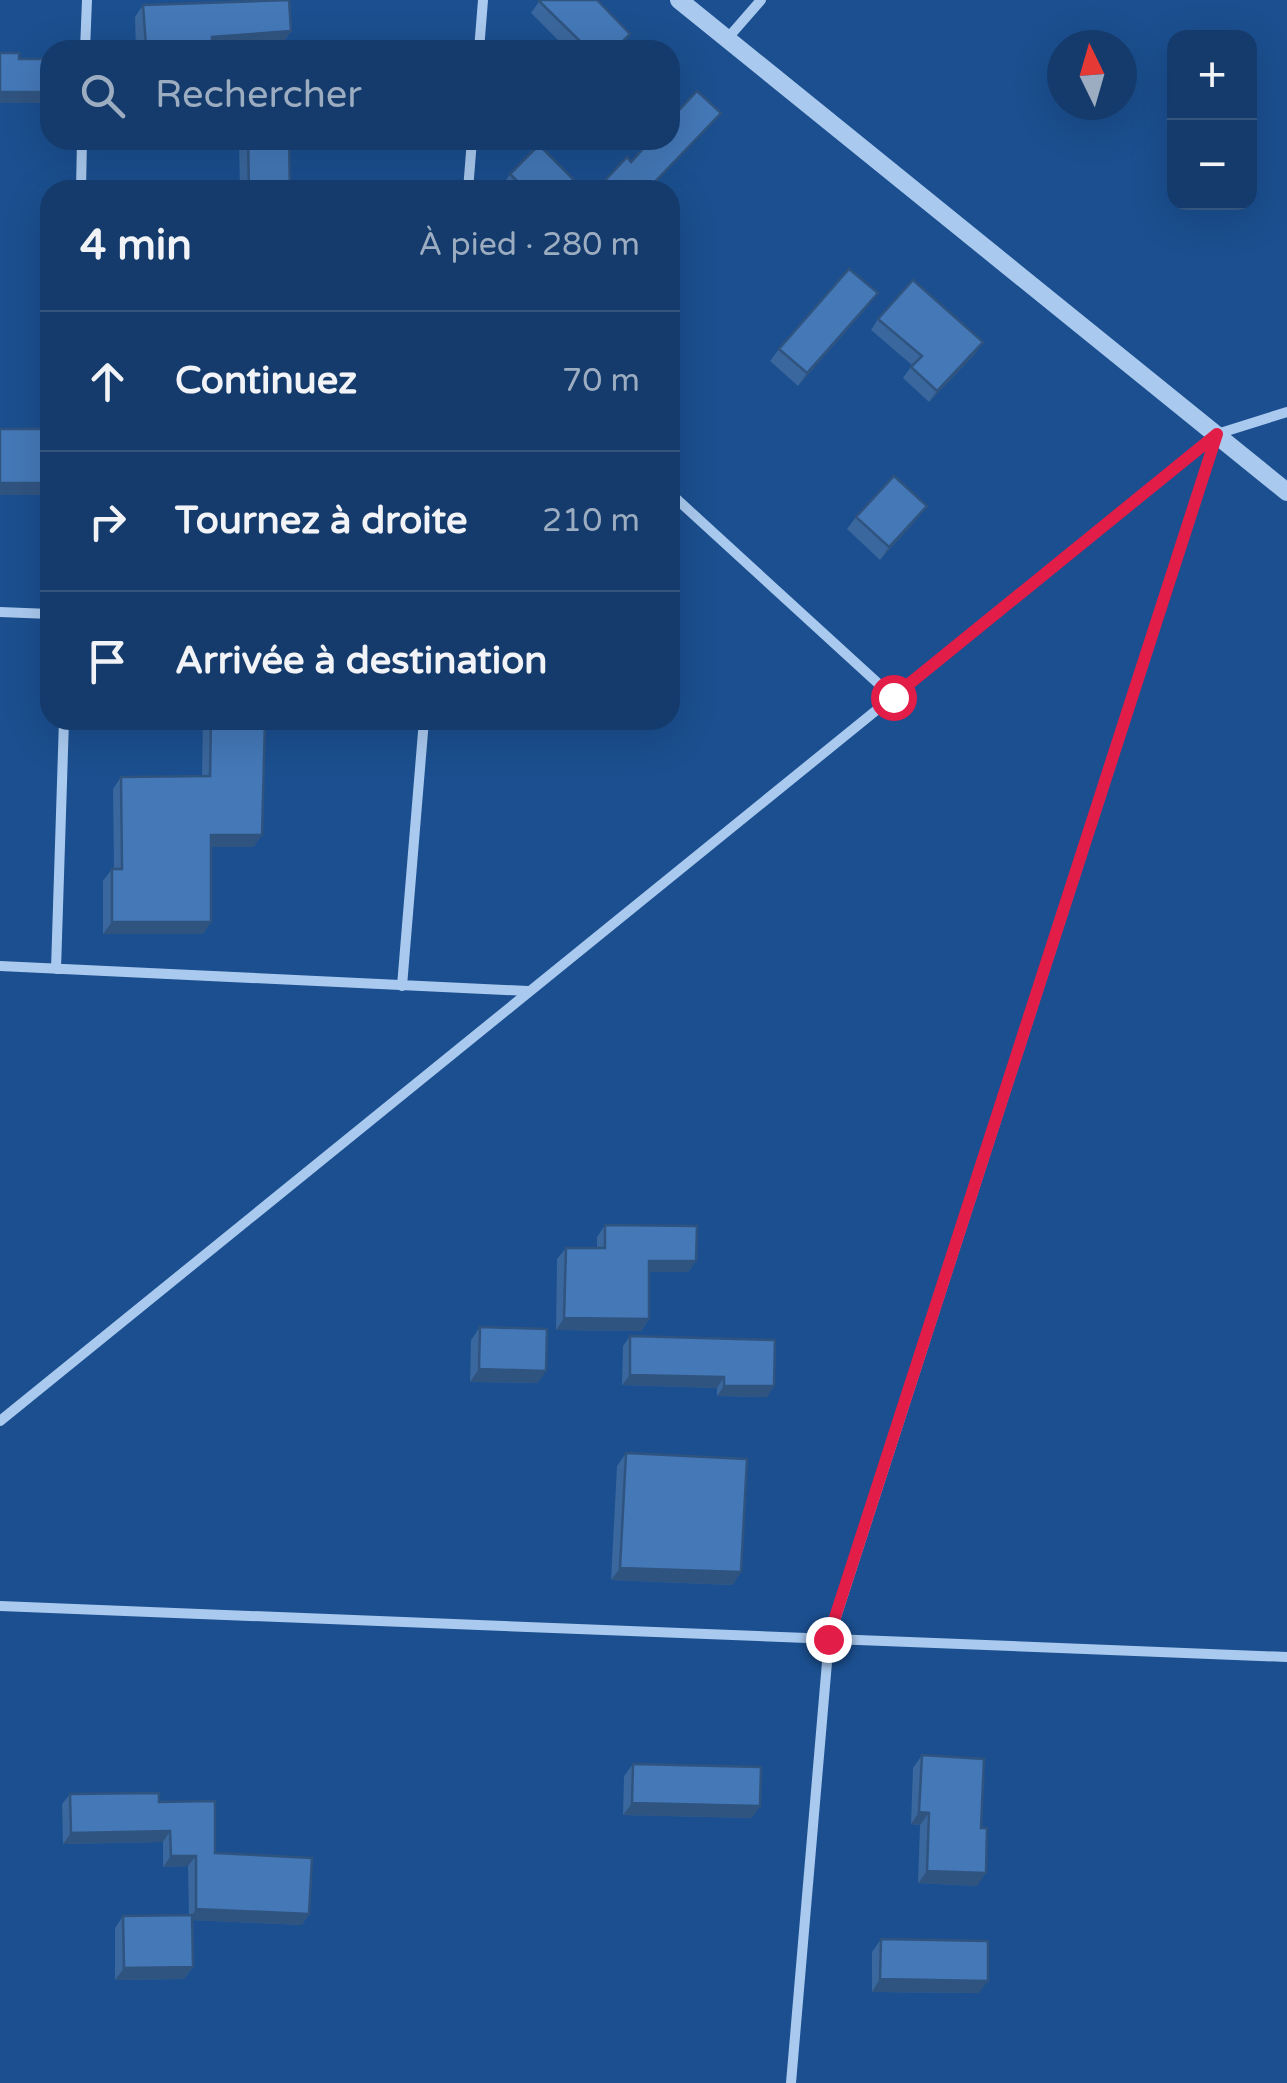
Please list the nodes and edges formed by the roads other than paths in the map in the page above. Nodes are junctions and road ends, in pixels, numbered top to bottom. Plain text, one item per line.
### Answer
1 (87, 0) edge
2 (484, 0) edge
3 (679, 0) edge
4 (761, 0) edge
5 (727, 39) junction
6 (85, 40) edge
7 (480, 40) edge
8 (82, 150) edge
9 (471, 150) edge
10 (81, 180) edge
11 (469, 180) edge
12 (1287, 412) edge
13 (1217, 434) junction
14 (1287, 492) edge
15 (680, 502) edge
16 (0, 612) edge
17 (40, 614) edge
18 (893, 697) junction
19 (64, 730) edge
20 (423, 730) edge
21 (0, 966) edge
22 (56, 969) junction
23 (402, 986) junction
24 (530, 991) junction
25 (0, 1421) edge
26 (0, 1606) edge
27 (828, 1639) junction
28 (1287, 1657) edge
29 (791, 2083) edge

1 - 6 street
2 - 7 street
3 - 5 street
4 - 5 street
5 - 13 street
8 - 10 street
9 - 11 street
12 - 13 street
13 - 14 street
13 - 18 street
13 - 27 street
15 - 18 street
16 - 17 street
18 - 24 street
19 - 22 street
20 - 23 street
21 - 22 street
22 - 23 street
23 - 24 street
24 - 25 street
26 - 27 street
27 - 28 street
27 - 29 street

